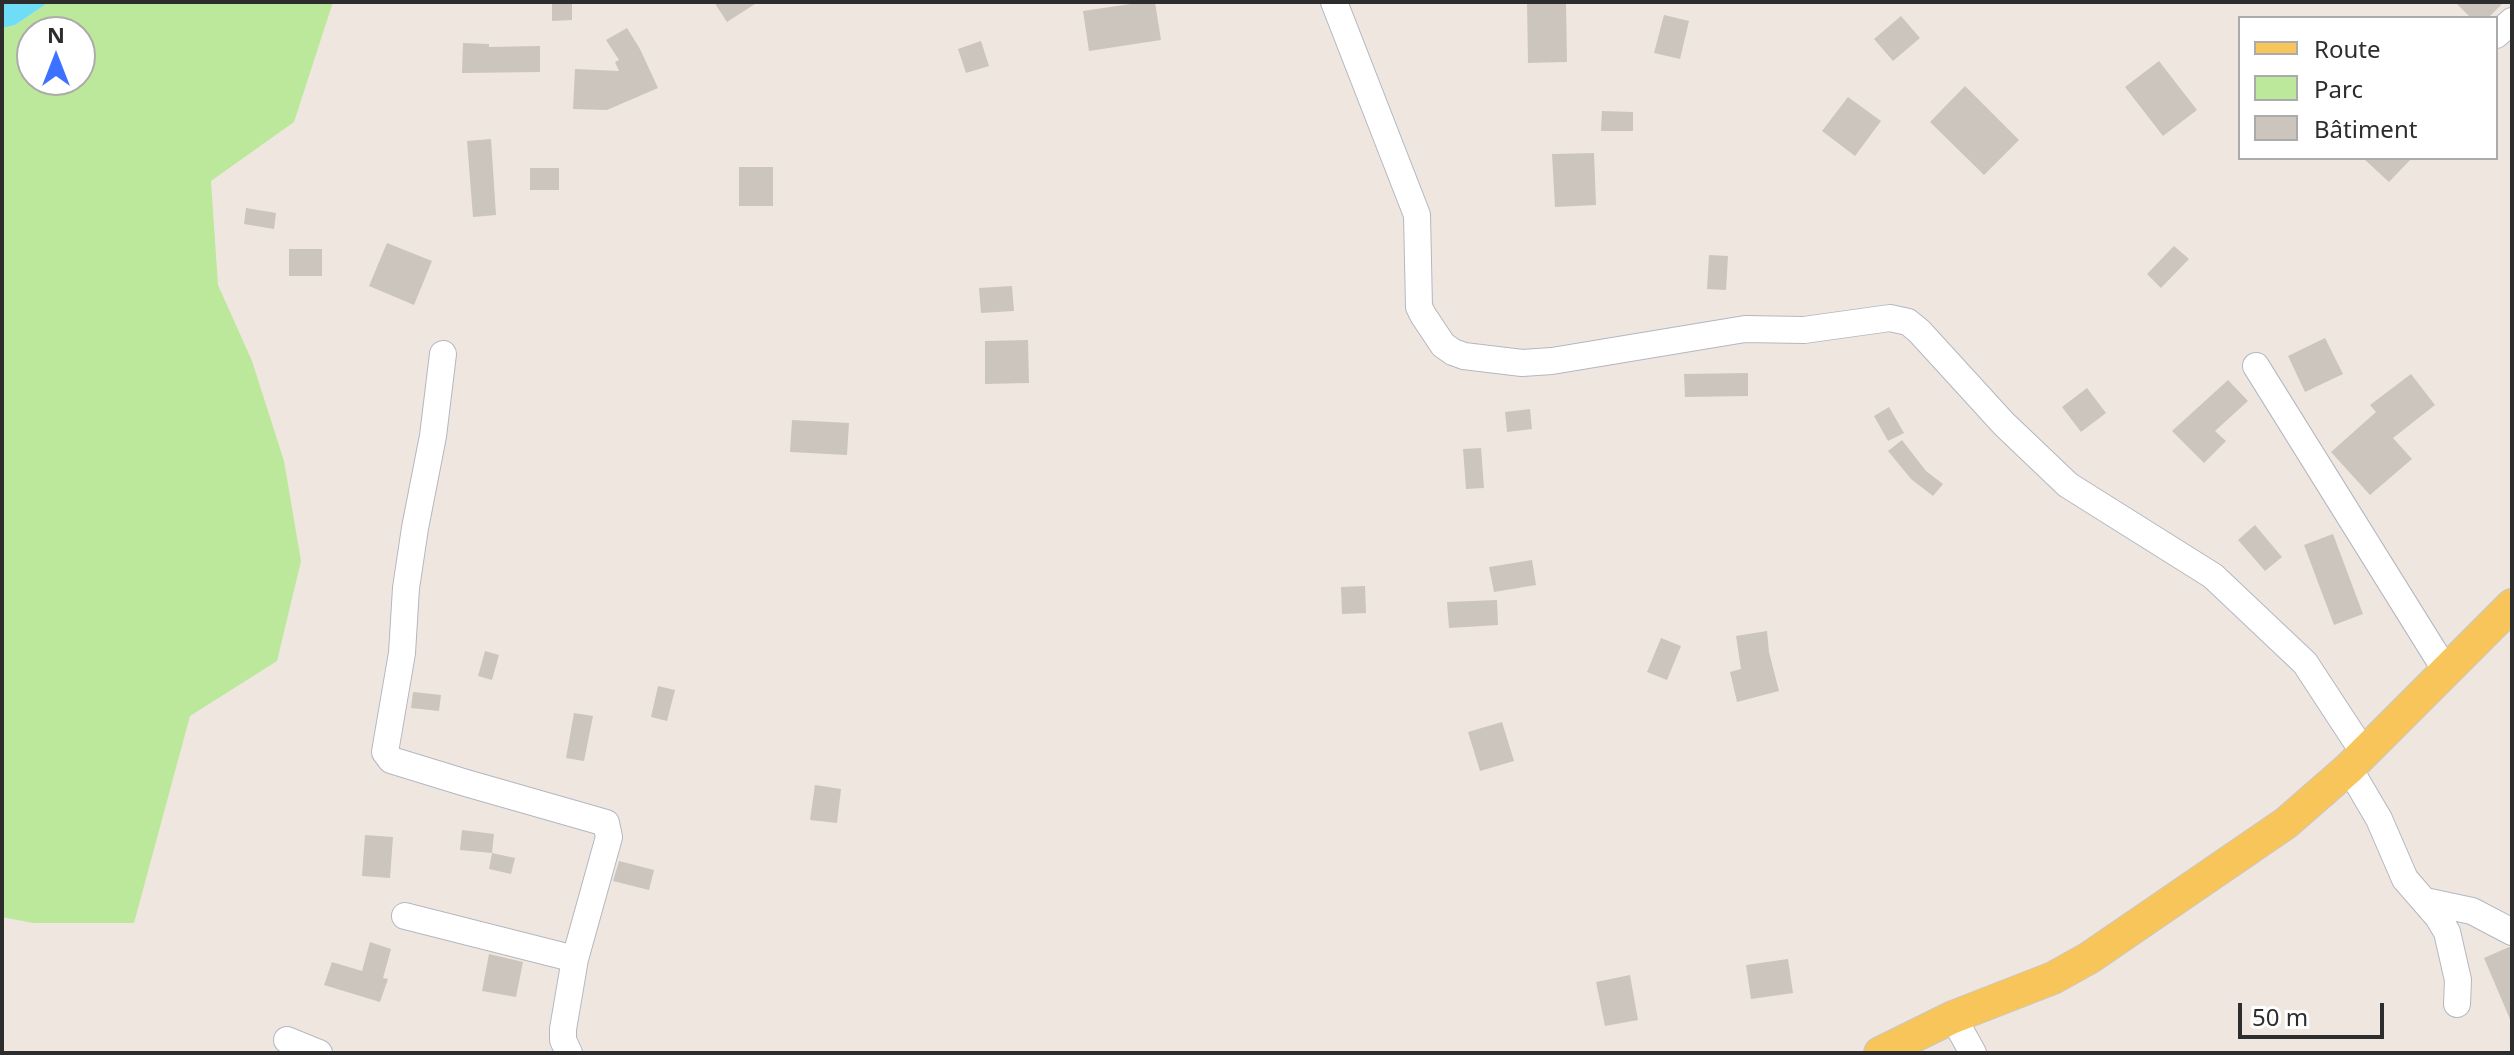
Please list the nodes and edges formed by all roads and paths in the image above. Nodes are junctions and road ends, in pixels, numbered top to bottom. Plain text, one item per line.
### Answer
1 (1334, 2) edge
2 (443, 354) dead end
3 (2256, 366) dead end
4 (2512, 605) edge
5 (2446, 671) junction
6 (2357, 760) junction
7 (2425, 901) junction
8 (405, 916) dead end
9 (2512, 932) edge
10 (575, 959) junction
11 (2457, 1004) dead end
12 (1953, 1017) junction
13 (287, 1040) dead end
14 (319, 1053) edge
15 (569, 1053) edge
16 (1880, 1053) edge
17 (1973, 1053) edge

1 - 6 street
2 - 10 street
3 - 5 street
4 - 5 main road
5 - 6 main road
6 - 7 street
6 - 12 main road
7 - 9 street
7 - 11 street
8 - 10 street
10 - 15 street
12 - 16 main road
12 - 17 street
13 - 14 street

